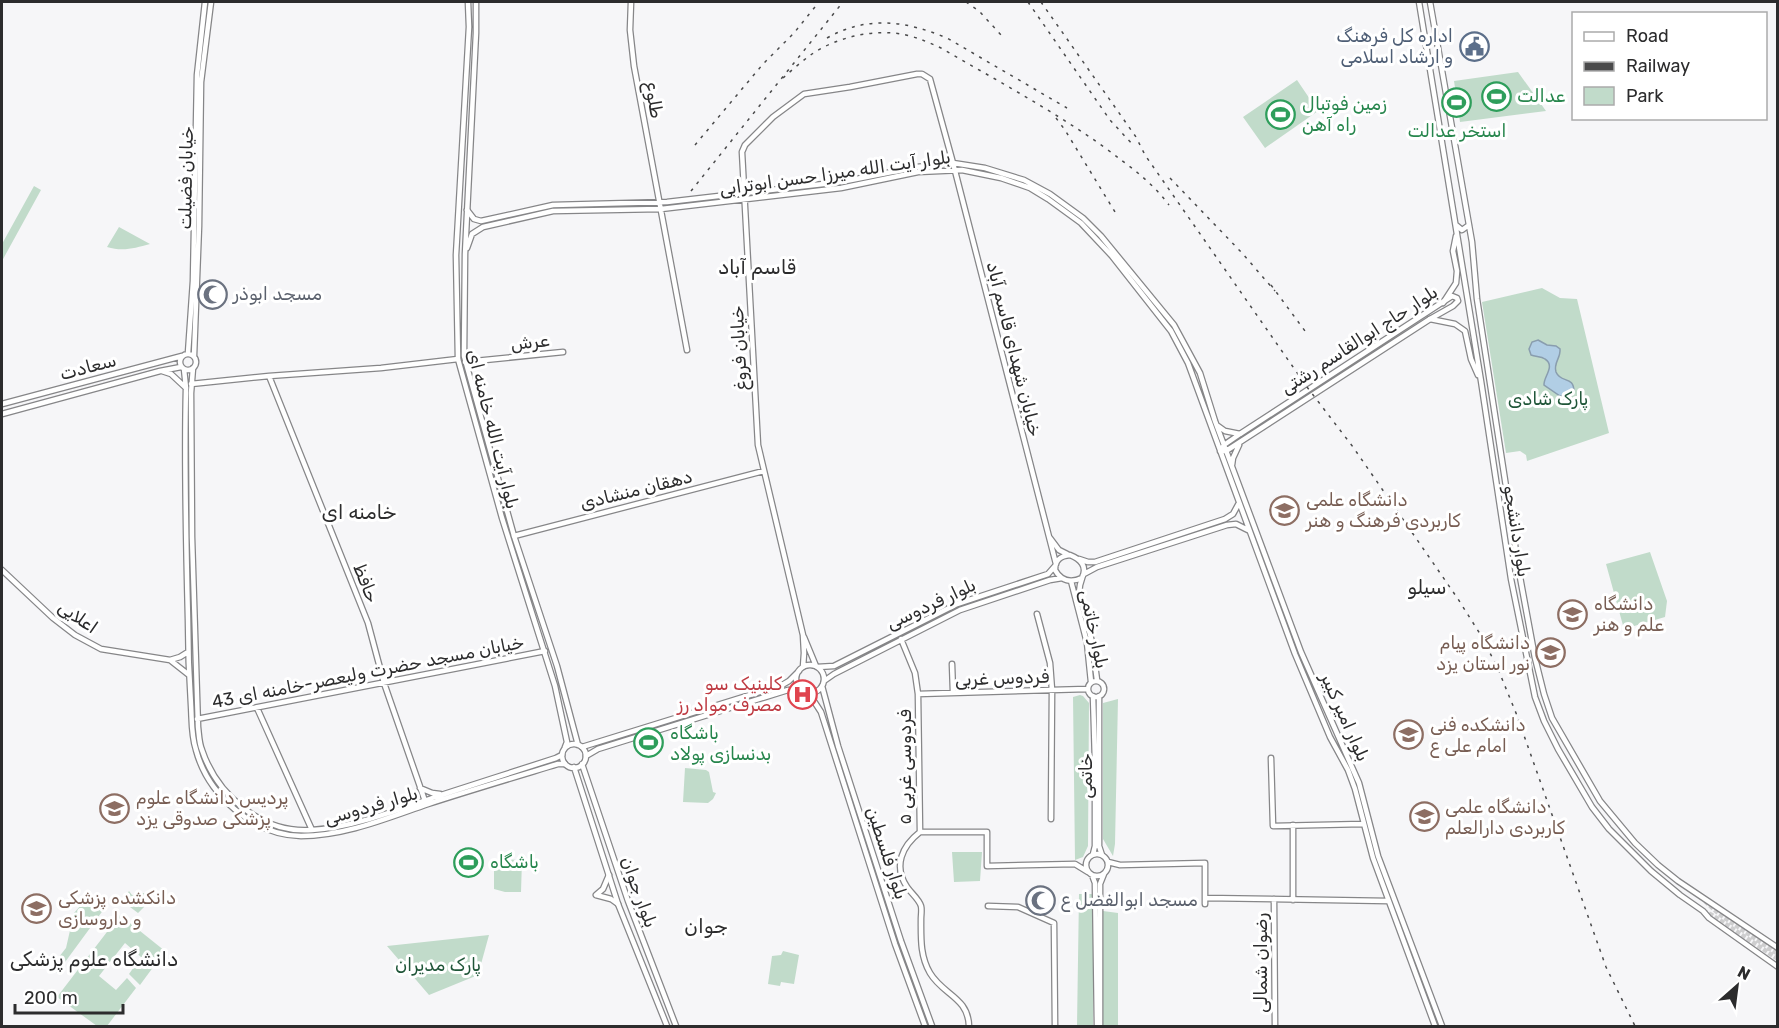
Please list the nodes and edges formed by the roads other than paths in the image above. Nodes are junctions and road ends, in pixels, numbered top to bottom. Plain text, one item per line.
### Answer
1 (205, 2) edge
2 (211, 2) edge
3 (468, 2) edge
4 (476, 2) edge
5 (631, 2) edge
6 (1419, 2) edge
7 (1430, 2) edge
8 (463, 121) junction
9 (471, 121) junction
10 (953, 163) junction
11 (954, 169) junction
12 (744, 196) junction
13 (660, 206) junction
14 (560, 208) junction
15 (467, 210) junction
16 (1469, 225) junction
17 (1456, 228) junction
18 (465, 254) junction
19 (1443, 303) junction
20 (1430, 319) junction
21 (687, 350) dead end
22 (562, 352) dead end
23 (191, 355) junction
24 (182, 356) junction
25 (169, 359) junction
26 (458, 359) junction
27 (465, 362) junction
28 (183, 368) junction
29 (193, 368) junction
30 (172, 369) junction
31 (160, 371) junction
32 (269, 376) junction
33 (1481, 381) junction
34 (191, 384) junction
35 (186, 387) junction
36 (2, 404) edge
37 (2, 414) edge
38 (1212, 422) junction
39 (188, 425) junction
40 (1240, 434) junction
41 (1243, 440) junction
42 (1224, 445) junction
43 (1220, 451) junction
44 (1226, 452) junction
45 (1232, 468) junction
46 (764, 471) junction
47 (1239, 503) junction
48 (1249, 530) junction
49 (1048, 535) junction
50 (514, 536) junction
51 (1070, 555) junction
52 (1079, 559) junction
53 (1518, 563) junction
54 (1055, 565) junction
55 (1509, 565) junction
56 (2, 570) edge
57 (1083, 574) junction
58 (1520, 577) junction
59 (1062, 578) junction
60 (1511, 579) junction
61 (1071, 581) junction
62 (1277, 597) junction
63 (1037, 614) dead end
64 (803, 635) junction
65 (901, 639) junction
66 (545, 651) junction
67 (188, 652) junction
68 (170, 660) junction
69 (952, 664) dead end
70 (834, 666) junction
71 (817, 667) junction
72 (801, 669) junction
73 (837, 673) junction
74 (189, 675) junction
75 (789, 681) junction
76 (1094, 681) junction
77 (384, 683) junction
78 (823, 683) junction
79 (1087, 689) junction
80 (792, 690) junction
81 (1052, 690) junction
82 (806, 692) junction
83 (953, 693) junction
84 (918, 694) junction
85 (1093, 696) junction
86 (1099, 696) junction
87 (824, 698) junction
88 (817, 704) junction
89 (256, 708) junction
90 (197, 719) junction
91 (574, 731) junction
92 (565, 732) junction
93 (580, 746) junction
94 (565, 747) junction
95 (562, 755) junction
96 (585, 756) junction
97 (1271, 758) dead end
98 (565, 764) junction
99 (582, 764) junction
100 (574, 767) junction
101 (584, 771) junction
102 (576, 774) junction
103 (420, 788) junction
104 (446, 794) junction
105 (425, 803) junction
106 (1051, 819) dead end
107 (1363, 824) junction
108 (1293, 825) junction
109 (312, 830) junction
110 (920, 832) junction
111 (1093, 854) junction
112 (1102, 855) junction
113 (1087, 860) junction
114 (1108, 862) junction
115 (1075, 864) junction
116 (1120, 865) junction
117 (1106, 872) junction
118 (1090, 874) junction
119 (609, 875) junction
120 (623, 889) junction
121 (614, 892) junction
122 (1274, 899) junction
123 (1293, 900) junction
124 (1388, 901) junction
125 (618, 904) junction
126 (988, 906) dead end
127 (901, 941) junction
128 (895, 944) junction
129 (1778, 948) edge
130 (1778, 967) edge
131 (1422, 972) junction
132 (1416, 974) junction
133 (667, 1026) edge
134 (676, 1026) edge
135 (925, 1026) edge
136 (932, 1026) edge
137 (969, 1026) edge
138 (1055, 1026) edge
139 (1098, 1026) edge
140 (1275, 1026) edge
141 (1435, 1026) edge
142 (1442, 1026) edge

1 - 23 main road, خیابان فضیلت
2 - 23 main road, خیابان فضیلت
3 - 8 main road, بلوار آیت الله خامنه ای
4 - 9 main road, بلوار آیت الله خامنه ای
5 - 13 main road, طلوع
6 - 17 main road, بلوار دانشجو
7 - 16 main road, بلوار دانشجو
8 - 9 main road
8 - 26 main road, بلوار آیت الله خامنه ای
9 - 15 main road, بلوار آیت الله خامنه ای
10 - 11 main road, خیابان شهدای قاسم آباد
10 - 12 main road, بلوار آیت الله میرزا حسن ابوترابی
10 - 12 main road, خیابان فروغ
10 - 38 main road, بلوار آیت الله میرزا حسن ابوترابی
11 - 12 main road, بلوار آیت الله میرزا حسن ابوترابی
11 - 38 main road, بلوار آیت الله میرزا حسن ابوترابی
11 - 49 main road, خیابان شهدای قاسم آباد
12 - 13 main road, بلوار آیت الله میرزا حسن ابوترابی
12 - 46 main road, خیابان فروغ
13 - 14 main road, بلوار آیت الله میرزا حسن ابوترابی
13 - 21 main road, طلوع
14 - 15 main road, بلوار آیت الله میرزا حسن ابوترابی
14 - 18 main road, بلوار آیت الله میرزا حسن ابوترابی
15 - 18 main road, بلوار آیت الله خامنه ای
16 - 17 main road
16 - 53 main road, بلوار دانشجو
17 - 19 main road
17 - 33 main road, بلوار دانشجو
18 - 27 main road, بلوار آیت الله خامنه ای
19 - 20 main road, بلوار حاج ابوالقاسم رشتی
19 - 40 main road, بلوار حاج ابوالقاسم رشتی
20 - 33 main road
20 - 41 main road, بلوار حاج ابوالقاسم رشتی
22 - 27 main road, عرش
23 - 24 main road
23 - 29 main road
24 - 25 main road, سعادت
24 - 28 main road
25 - 30 main road
25 - 36 main road, سعادت
26 - 32 main road
26 - 66 main road, بلوار آیت الله خامنه ای
27 - 50 main road, بلوار آیت الله خامنه ای
28 - 29 main road
28 - 30 main road, سعادت
28 - 35 main road
29 - 34 main road
30 - 31 main road, سعادت
31 - 35 main road
31 - 37 main road, سعادت
32 - 34 main road
32 - 77 main road, حافظ
33 - 55 main road, بلوار دانشجو
34 - 39 main road
35 - 39 main road
38 - 40 main road
38 - 42 main road, بلوار امیر کبیر
38 - 43 main road, بلوار امیر کبیر
39 - 67 main road
39 - 90 main road, بلوار فردوسی
40 - 42 main road, بلوار حاج ابوالقاسم رشتی
41 - 44 main road, بلوار حاج ابوالقاسم رشتی
41 - 45 main road
42 - 43 main road, بلوار حاج ابوالقاسم رشتی
42 - 44 main road, بلوار امیر کبیر
43 - 44 main road
43 - 47 main road, بلوار امیر کبیر
44 - 45 main road, بلوار امیر کبیر
45 - 62 main road, بلوار امیر کبیر
46 - 50 main road, دهقان منشادی
46 - 64 main road, خیابان فروغ
47 - 48 main road, بلوار امیر کبیر
47 - 52 main road
48 - 57 main road
48 - 62 main road, بلوار امیر کبیر
49 - 51 main road
49 - 54 main road, خیابان شهدای قاسم آباد
50 - 91 main road, بلوار آیت الله خامنه ای
51 - 52 main road
51 - 54 main road
52 - 57 main road
53 - 55 main road
53 - 58 main road, بلوار دانشجو
54 - 59 main road
54 - 70 main road, بلوار فردوسی
55 - 60 main road, بلوار دانشجو
56 - 68 main road, اعلایی
57 - 61 main road
57 - 76 main road, بلوار خاتمی
58 - 60 main road
58 - 129 main road, بلوار دانشجو
59 - 61 main road
59 - 65 main road, بلوار فردوسی
60 - 130 main road, بلوار دانشجو
61 - 76 main road, بلوار خاتمی
62 - 107 main road, بلوار امیر کبیر
62 - 131 main road, بلوار امیر کبیر
63 - 81 main road
64 - 71 main road, خیابان فروغ
64 - 72 main road, خیابان فروغ
65 - 73 main road, بلوار فردوسی
65 - 84 main road, فردوسی غربی ۵
66 - 77 main road, خیابان مسجد حضرت ولیعصر-خامنه ای 43
66 - 92 main road, بلوار آیت الله خامنه ای
67 - 68 main road
67 - 74 main road, بلوار فردوسی
68 - 74 main road
69 - 83 main road
70 - 71 main road, بلوار فردوسی
70 - 73 main road
71 - 72 main road
71 - 78 main road
72 - 75 main road
72 - 82 main road
73 - 78 main road, بلوار فردوسی
74 - 105 main road, بلوار فردوسی
75 - 80 main road
75 - 93 main road
76 - 79 main road
76 - 86 main road
77 - 89 main road, خیابان مسجد حضرت ولیعصر-خامنه ای 43
77 - 103 main road, حافظ
78 - 82 main road
78 - 87 main road, بلوار فلسطین
79 - 81 main road, فردوس غربی
79 - 85 main road
80 - 82 main road
80 - 96 main road
81 - 83 main road, فردوس غربی
81 - 106 main road
82 - 88 main road, بلوار فلسطین
83 - 84 main road, فردوس غربی
84 - 110 main road, فردوسی غربی ۵
85 - 86 main road
85 - 111 main road, خاتمی
86 - 112 main road, خاتمی
87 - 88 main road
87 - 127 main road, بلوار فلسطین
88 - 128 main road, بلوار فلسطین
89 - 90 main road, خیابان مسجد حضرت ولیعصر-خامنه ای 43
89 - 109 main road
90 - 109 main road, بلوار فردوسی
91 - 92 main road
91 - 93 main road, بلوار آیت الله خامنه ای
92 - 94 main road, بلوار آیت الله خامنه ای
93 - 94 main road
93 - 96 main road
94 - 95 main road
95 - 98 main road
95 - 104 main road, بلوار فردوسی
96 - 99 main road
97 - 108 main road
98 - 100 main road
98 - 105 main road, بلوار فردوسی
99 - 100 main road
99 - 101 main road, بلوار جوان
100 - 102 main road, بلوار جوان
101 - 102 main road
101 - 120 main road, بلوار جوان
102 - 119 main road, بلوار جوان
103 - 104 main road
103 - 105 main road, حافظ
104 - 105 main road, بلوار فردوسی
105 - 109 main road, بلوار فردوسی
107 - 108 main road
107 - 124 main road, بلوار امیر کبیر
108 - 123 main road
110 - 115 main road
110 - 137 main road, فردوسی غربی ۵
111 - 112 main road
111 - 113 main road
112 - 114 main road
113 - 115 main road
113 - 118 main road
114 - 116 main road
114 - 117 main road
115 - 118 main road
116 - 117 main road
116 - 122 main road
117 - 118 main road
117 - 139 main road
118 - 139 main road
119 - 121 main road, بلوار جوان
119 - 125 main road
120 - 121 main road
120 - 134 main road, بلوار جوان
121 - 125 main road, بلوار جوان
122 - 123 main road
122 - 140 main road, رضوان شمالی
123 - 124 main road
124 - 132 main road, بلوار امیر کبیر
125 - 133 main road, بلوار جوان
126 - 138 main road
127 - 128 main road
127 - 136 main road, بلوار فلسطین
128 - 135 main road, بلوار فلسطین
131 - 132 main road
131 - 142 main road, بلوار امیر کبیر
132 - 141 main road, بلوار امیر کبیر

